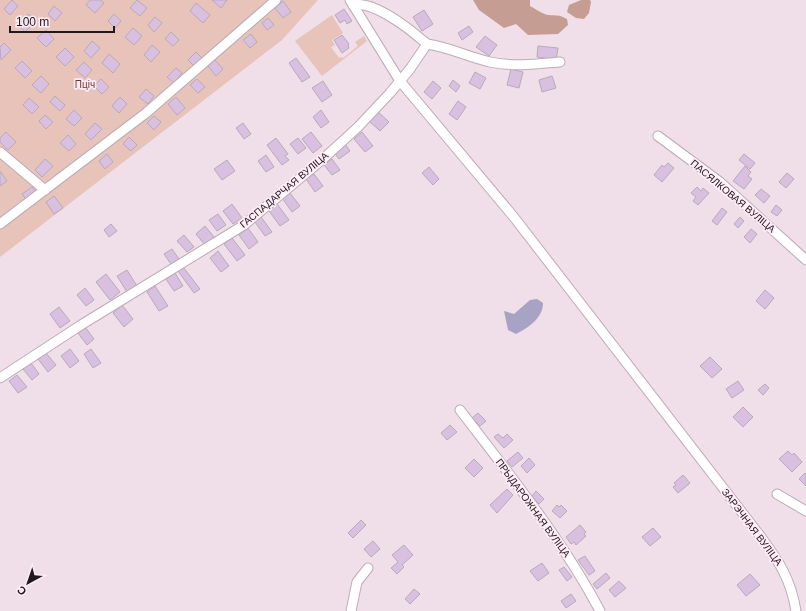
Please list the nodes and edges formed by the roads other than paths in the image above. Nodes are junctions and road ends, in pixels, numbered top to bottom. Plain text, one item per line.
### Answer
1 (276, 0) edge
2 (351, 2) edge
3 (427, 44) junction
4 (560, 62) dead end
5 (400, 81) junction
6 (658, 136) dead end
7 (0, 152) edge
8 (45, 190) junction
9 (0, 224) edge
10 (806, 260) edge
11 (0, 378) edge
12 (460, 410) dead end
13 (777, 494) dead end
14 (806, 511) edge
15 (368, 568) dead end
16 (351, 611) edge
17 (600, 611) edge
18 (796, 611) edge

1 - 8 street
2 - 3 street
2 - 5 street, ЗАРЭЧНАЯ ВУЛІЦА
3 - 4 street
3 - 5 street, ГАСПАДАРЧАЯ ВУЛІЦА
5 - 11 street, ГАСПАДАРЧАЯ ВУЛІЦА
5 - 18 street, ЗАРЭЧНАЯ ВУЛІЦА
6 - 10 street, ПАСЯЛКОВАЯ ВУЛІЦА
7 - 8 street
8 - 9 street
12 - 17 street, ПРЫДАРОЖНАЯ ВУЛІЦА
13 - 14 street
15 - 16 street

